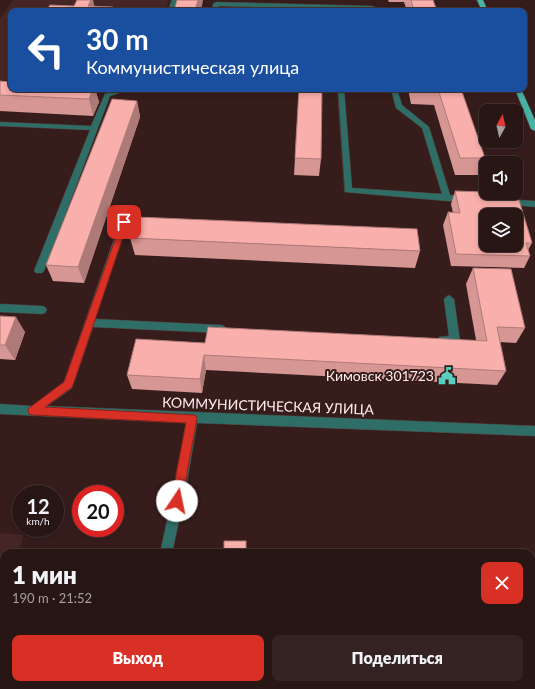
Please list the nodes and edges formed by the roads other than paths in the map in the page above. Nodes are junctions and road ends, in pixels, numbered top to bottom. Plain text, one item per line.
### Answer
1 (214, 2) edge
2 (350, 8) edge
3 (118, 92) edge
4 (341, 92) edge
5 (395, 92) edge
6 (519, 92) edge
7 (0, 124) edge
8 (94, 128) junction
9 (535, 129) edge
10 (447, 198) junction
11 (471, 200) edge
12 (495, 201) edge
13 (535, 204) edge
14 (156, 224) edge
15 (39, 271) dead end
16 (449, 299) dead end
17 (0, 308) edge
18 (42, 310) dead end
19 (89, 323) junction
20 (232, 330) edge
21 (431, 340) edge
22 (0, 409) edge
23 (33, 411) junction
24 (192, 418) junction
25 (535, 431) edge
26 (167, 549) edge

1 - 2 street
3 - 8 street
4 - 10 street
5 - 10 street
6 - 9 main road
7 - 8 street
8 - 15 street
10 - 11 street
12 - 13 street
14 - 19 street
16 - 21 street
17 - 18 street
19 - 20 street
19 - 23 street
22 - 23 street, КОММУНИСТИЧЕСКАЯ УЛИЦА
23 - 24 street, КОММУНИСТИЧЕСКАЯ УЛИЦА
24 - 25 street, КОММУНИСТИЧЕСКАЯ УЛИЦА
24 - 26 street

